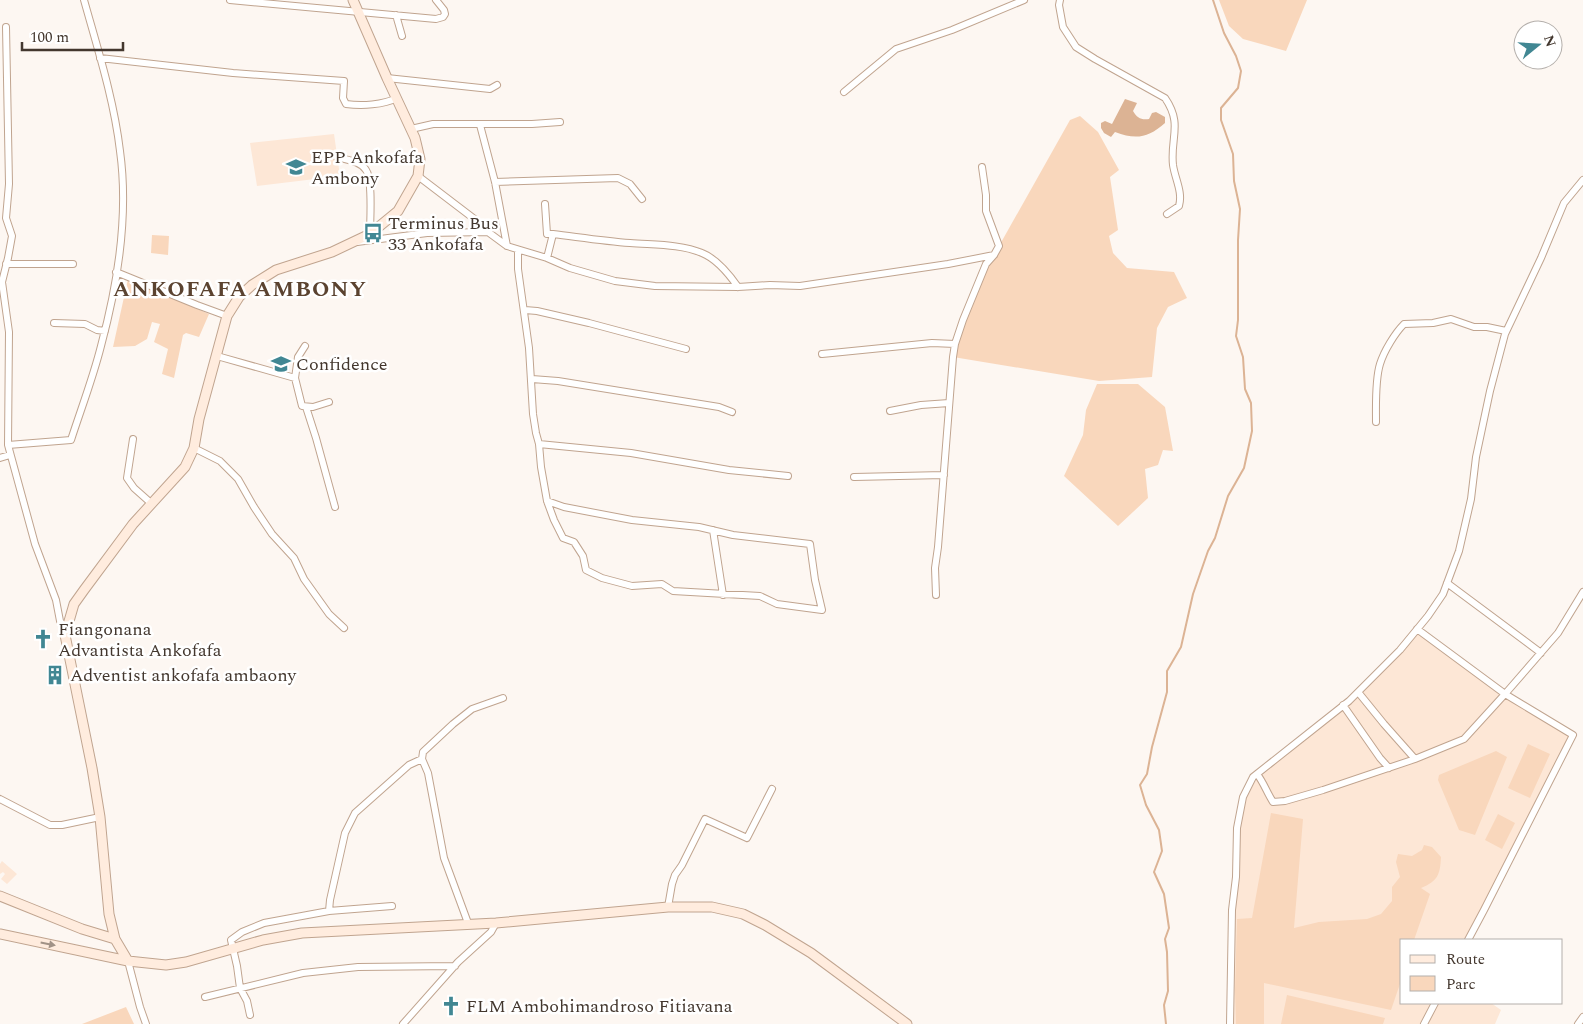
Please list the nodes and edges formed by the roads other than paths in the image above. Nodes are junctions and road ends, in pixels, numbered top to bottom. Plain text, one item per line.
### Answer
1 (84, 0) edge
2 (230, 0) edge
3 (353, 0) edge
4 (436, 0) edge
5 (1024, 0) edge
6 (1060, 0) edge
7 (357, 11) junction
8 (396, 15) junction
9 (6, 27) dead end
10 (402, 36) dead end
11 (100, 58) junction
12 (387, 78) junction
13 (496, 84) dead end
14 (844, 92) dead end
15 (397, 98) junction
16 (560, 122) dead end
17 (480, 125) junction
18 (411, 129) junction
19 (338, 157) dead end
20 (982, 167) dead end
21 (418, 176) junction
22 (1583, 180) edge
23 (495, 182) junction
24 (642, 198) dead end
25 (545, 204) dead end
26 (1168, 214) dead end
27 (488, 232) junction
28 (370, 234) junction
29 (553, 234) junction
30 (350, 243) junction
31 (507, 246) junction
32 (518, 250) junction
33 (994, 255) junction
34 (547, 258) junction
35 (6, 264) junction
36 (72, 264) dead end
37 (116, 272) junction
38 (738, 287) junction
39 (525, 310) junction
40 (227, 316) junction
41 (54, 324) dead end
42 (105, 331) junction
43 (1506, 331) junction
44 (955, 344) junction
45 (305, 346) dead end
46 (686, 349) dead end
47 (822, 354) dead end
48 (217, 356) junction
49 (296, 378) junction
50 (532, 379) junction
51 (329, 402) dead end
52 (949, 403) junction
53 (306, 407) junction
54 (890, 411) dead end
55 (732, 412) dead end
56 (1376, 422) dead end
57 (133, 439) dead end
58 (539, 444) junction
59 (8, 445) junction
60 (194, 448) junction
61 (10, 455) junction
62 (0, 458) edge
63 (788, 476) dead end
64 (944, 476) junction
65 (854, 478) dead end
66 (547, 501) junction
67 (152, 504) junction
68 (335, 507) dead end
69 (713, 530) junction
70 (1447, 583) junction
71 (1583, 592) edge
72 (723, 595) junction
73 (936, 595) dead end
74 (1577, 604) junction
75 (1583, 608) edge
76 (344, 628) dead end
77 (1417, 629) junction
78 (66, 630) junction
79 (1542, 653) junction
80 (1358, 692) junction
81 (1506, 694) junction
82 (503, 698) dead end
83 (1343, 705) junction
84 (422, 759) junction
85 (1415, 759) junction
86 (1389, 768) junction
87 (1257, 774) junction
88 (772, 789) dead end
89 (0, 799) edge
90 (100, 817) junction
91 (0, 896) edge
92 (392, 906) dead end
93 (668, 907) junction
94 (329, 910) junction
95 (468, 923) junction
96 (496, 923) junction
97 (0, 934) edge
98 (115, 939) junction
99 (1469, 939) edge
100 (233, 948) junction
101 (128, 961) junction
102 (455, 966) junction
103 (240, 988) junction
104 (205, 997) dead end
105 (1434, 1004) edge
106 (250, 1014) dead end
107 (1583, 1017) edge
108 (146, 1024) edge
109 (402, 1024) edge
110 (907, 1024) edge
111 (1230, 1024) edge
112 (1424, 1024) edge
113 (1578, 1024) edge

1 - 11 street
2 - 7 street
3 - 7 street
4 - 8 street
5 - 14 street
6 - 26 street
7 - 8 street
7 - 12 street
8 - 10 street
9 - 35 street
11 - 15 street
11 - 37 street
12 - 13 street
12 - 15 street
15 - 18 street
16 - 17 street
17 - 18 street
17 - 23 street
18 - 21 street
19 - 28 street
20 - 33 street
21 - 27 street
21 - 28 street
22 - 43 street
23 - 24 street
23 - 31 street
25 - 29 street
27 - 30 street
27 - 31 street
28 - 30 street
29 - 34 street
29 - 38 street
30 - 40 street
31 - 32 street
32 - 34 street
32 - 39 street
33 - 38 street
33 - 44 street
34 - 38 street
35 - 36 street
35 - 59 street
37 - 40 street
37 - 42 street
39 - 46 street
39 - 50 street
40 - 48 street
41 - 42 street
42 - 59 street
43 - 56 street
43 - 70 street
44 - 47 street
44 - 52 street
45 - 49 street
48 - 49 street
48 - 60 street
49 - 53 street
50 - 55 street
50 - 58 street
51 - 53 street
52 - 54 street
52 - 64 street
53 - 68 street
57 - 67 street
58 - 63 street
58 - 66 street
59 - 61 street
60 - 67 street
60 - 76 street
61 - 62 street
61 - 78 street
64 - 65 street
64 - 73 street
66 - 69 street
66 - 72 street
67 - 78 street
69 - 72 street
69 - 72 street
70 - 77 street
70 - 79 street
71 - 74 street
74 - 75 street
74 - 79 street
77 - 80 street
77 - 81 street
78 - 90 street
79 - 81 street
80 - 83 street
80 - 85 street
81 - 85 street
81 - 99 street
82 - 84 street
83 - 86 street
83 - 87 street
84 - 94 street
84 - 95 street
85 - 86 street
86 - 87 street
87 - 111 street
88 - 93 street
89 - 90 street
90 - 98 street
91 - 98 street
92 - 94 street
93 - 96 street
93 - 110 street
94 - 100 street
95 - 96 street
95 - 100 street
96 - 102 street
97 -> 101 street
98 - 101 street
100 - 101 street
100 - 103 street
101 - 108 street
102 - 103 street
102 - 109 street
103 - 104 street
103 - 106 street
105 - 112 street
107 - 113 street

